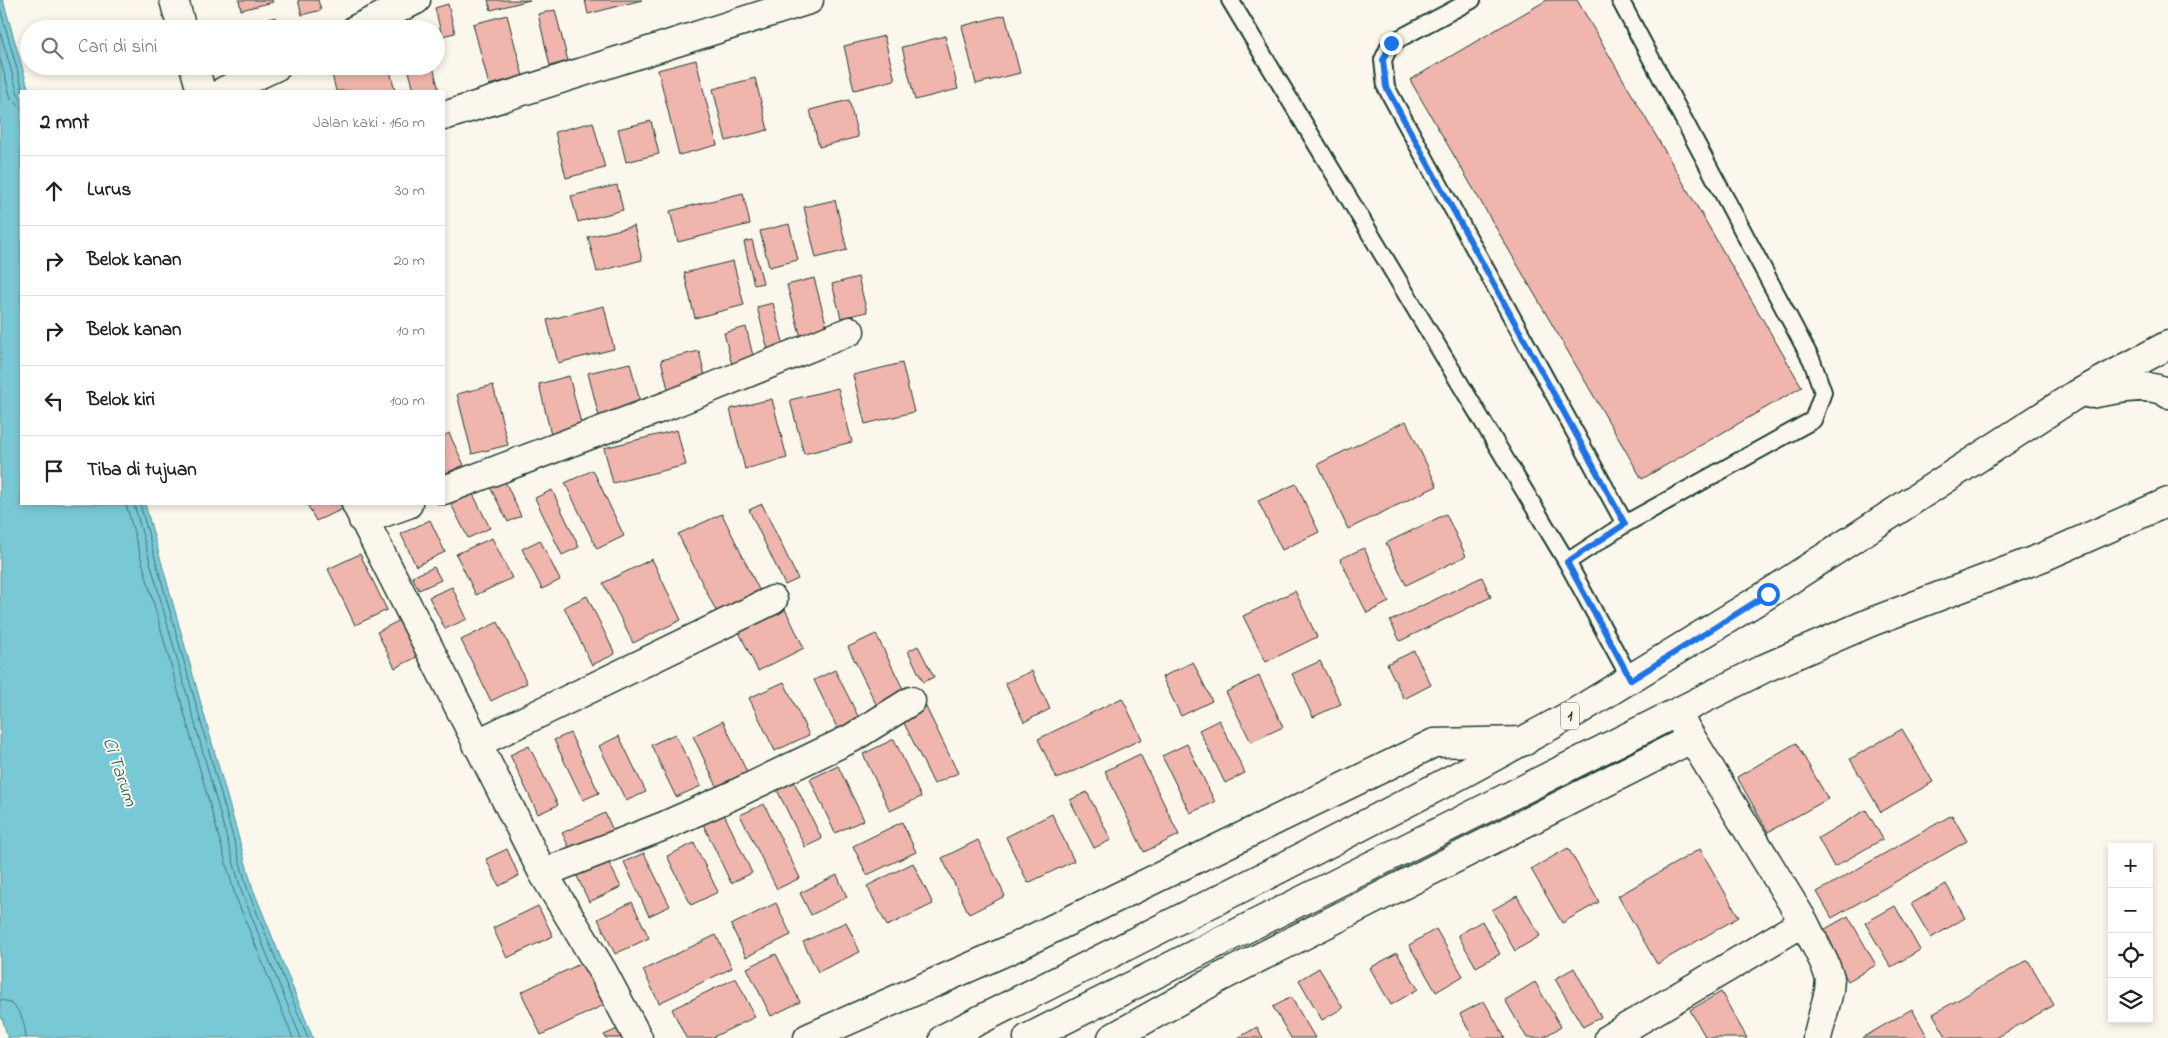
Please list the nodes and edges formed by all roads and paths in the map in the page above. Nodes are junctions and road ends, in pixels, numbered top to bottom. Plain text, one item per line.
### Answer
1 (174, 0) edge
2 (416, 0) edge
3 (809, 0) edge
4 (1230, 0) edge
5 (1472, 0) edge
6 (1620, 0) edge
7 (180, 20) edge
8 (375, 20) edge
9 (197, 75) edge
10 (258, 75) edge
11 (201, 90) edge
12 (226, 90) edge
13 (445, 116) edge
14 (850, 331) dead end
15 (2168, 345) edge
16 (2168, 394) edge
17 (2072, 397) junction
18 (445, 490) edge
19 (2168, 490) edge
20 (402, 505) edge
21 (2159, 506) edge
22 (360, 512) edge
23 (1625, 524) junction
24 (1567, 562) junction
25 (773, 600) dead end
26 (1631, 680) junction
27 (911, 701) dead end
28 (1677, 714) junction
29 (1691, 738) junction
30 (1525, 741) junction
31 (476, 744) junction
32 (543, 873) junction
33 (1804, 922) junction
34 (638, 1038) edge
35 (808, 1038) edge
36 (944, 1038) edge
37 (1028, 1038) edge
38 (1112, 1038) edge
39 (1609, 1038) edge
40 (1817, 1038) edge

1 - 7 street
2 - 8 street
3 - 13 street
4 - 24 lane
5 - 23 lane
6 - 23 lane
9 - 11 street
10 - 12 street
14 - 18 street
15 - 17 street, 1
16 - 17 street
17 - 26 street, 1
19 - 21 street
20 - 22 street
21 - 28 street
22 - 31 street
23 - 24 lane
24 - 26 lane
25 - 31 street
26 - 30 street, 1
27 - 32 street
28 - 29 street
28 - 37 street
29 - 33 street
29 - 38 street
30 - 35 street
30 - 36 street, 1
31 - 32 street
32 - 34 street
33 - 39 street
33 - 40 street

